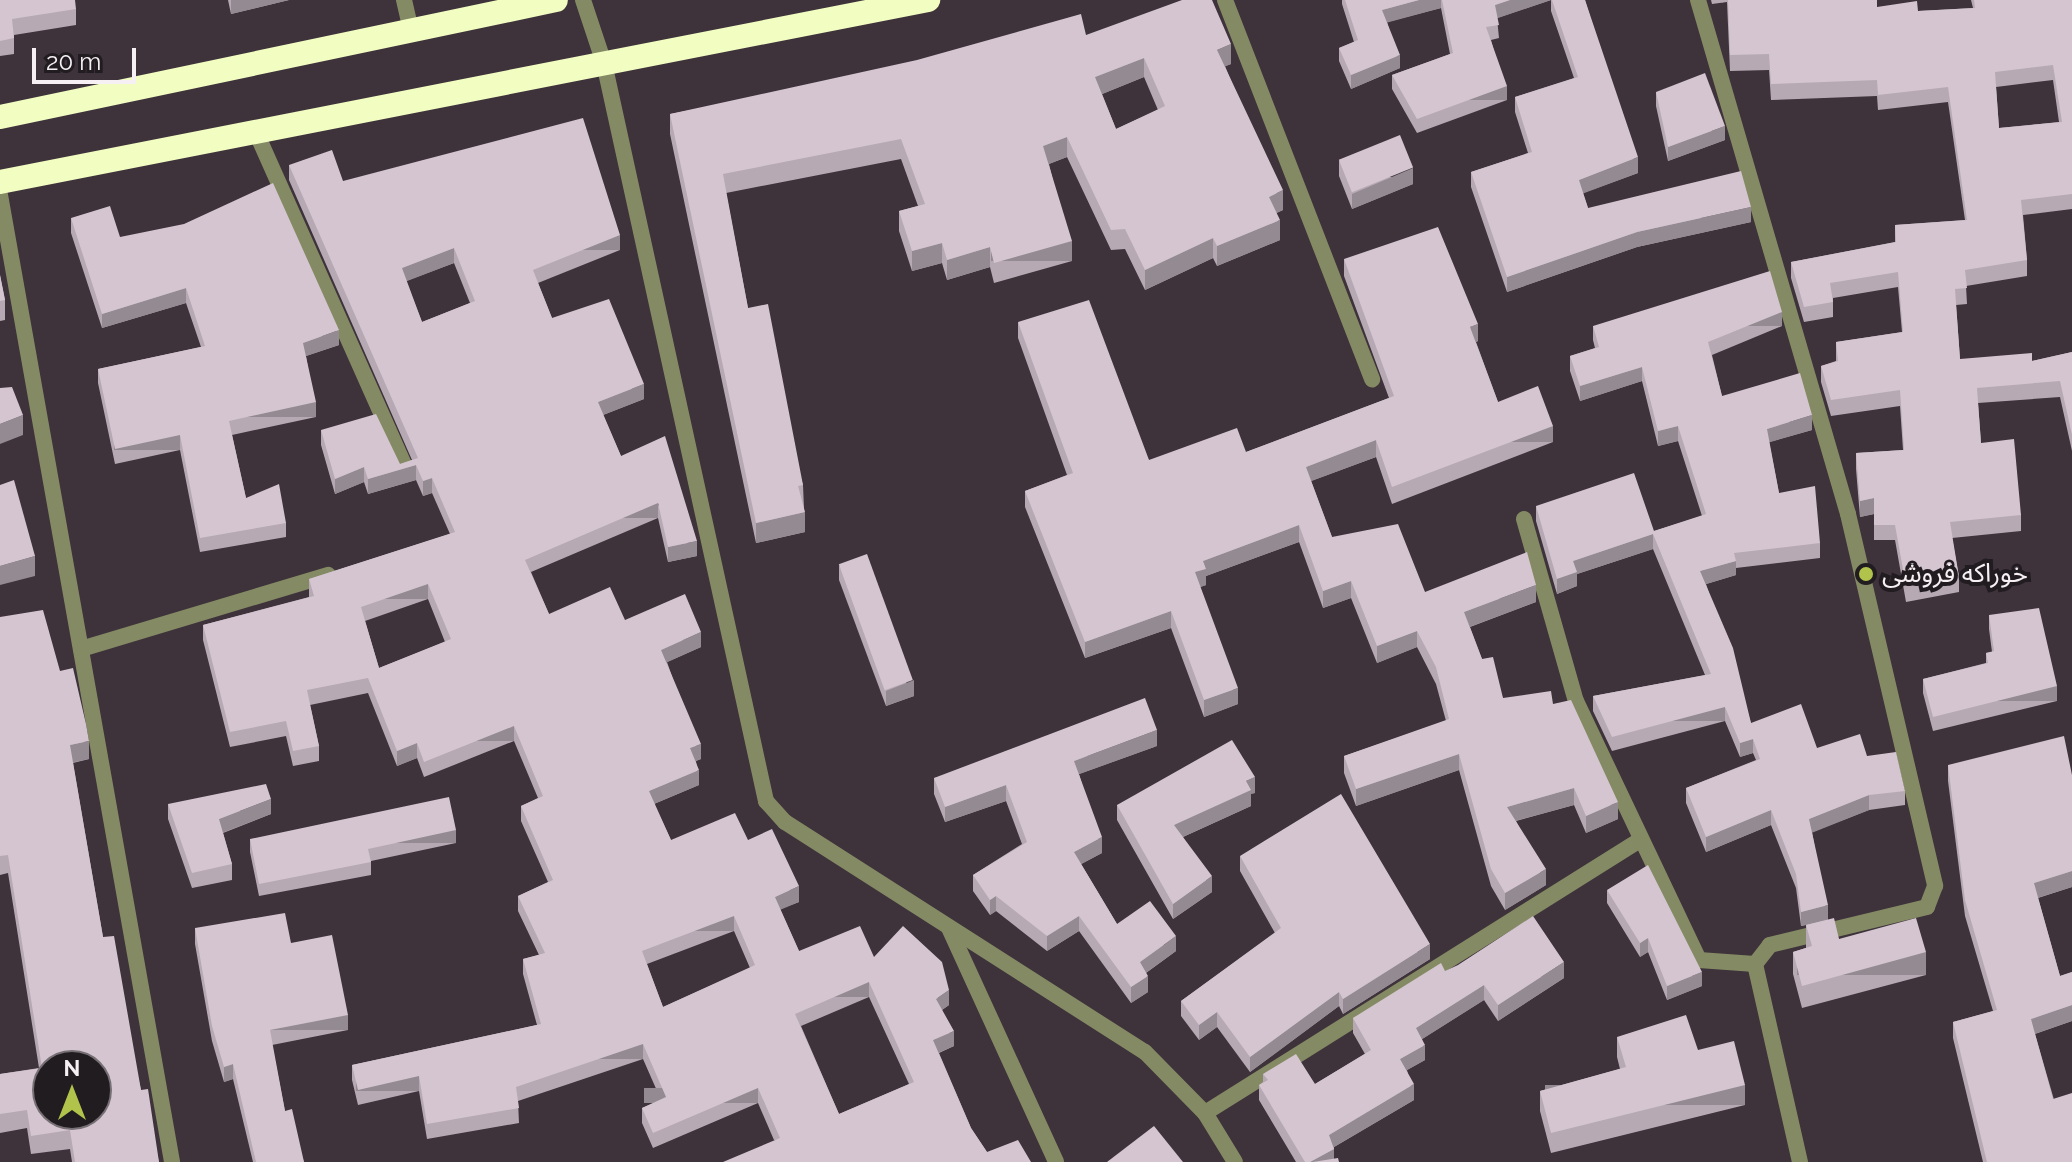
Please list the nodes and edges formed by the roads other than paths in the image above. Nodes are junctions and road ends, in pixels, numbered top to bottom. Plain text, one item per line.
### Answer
1 (404, 0) edge
2 (556, 0) edge
3 (583, 0) edge
4 (928, 0) edge
5 (1225, 0) edge
6 (1698, 0) edge
7 (411, 31) junction
8 (604, 63) junction
9 (0, 117) edge
10 (256, 132) junction
11 (0, 182) edge
12 (0, 195) edge
13 (1372, 379) dead end
14 (407, 471) edge
15 (1524, 519) dead end
16 (355, 567) edge
17 (81, 649) junction
18 (1640, 840) junction
19 (949, 926) junction
20 (1755, 964) junction
21 (1205, 1113) junction
22 (172, 1162) edge
23 (1056, 1162) edge
24 (1235, 1162) edge
25 (1800, 1162) edge

1 - 7 street
2 - 7 highway
3 - 8 street
4 - 8 highway
5 - 13 street
6 - 20 street
7 - 9 highway
8 - 10 highway
8 - 19 street
10 - 11 highway
10 - 14 street
12 - 17 street
15 - 18 street
16 - 17 street
17 - 22 street
18 - 20 street
18 - 21 street
19 - 21 street
19 - 23 street
20 - 25 street
21 - 24 street

